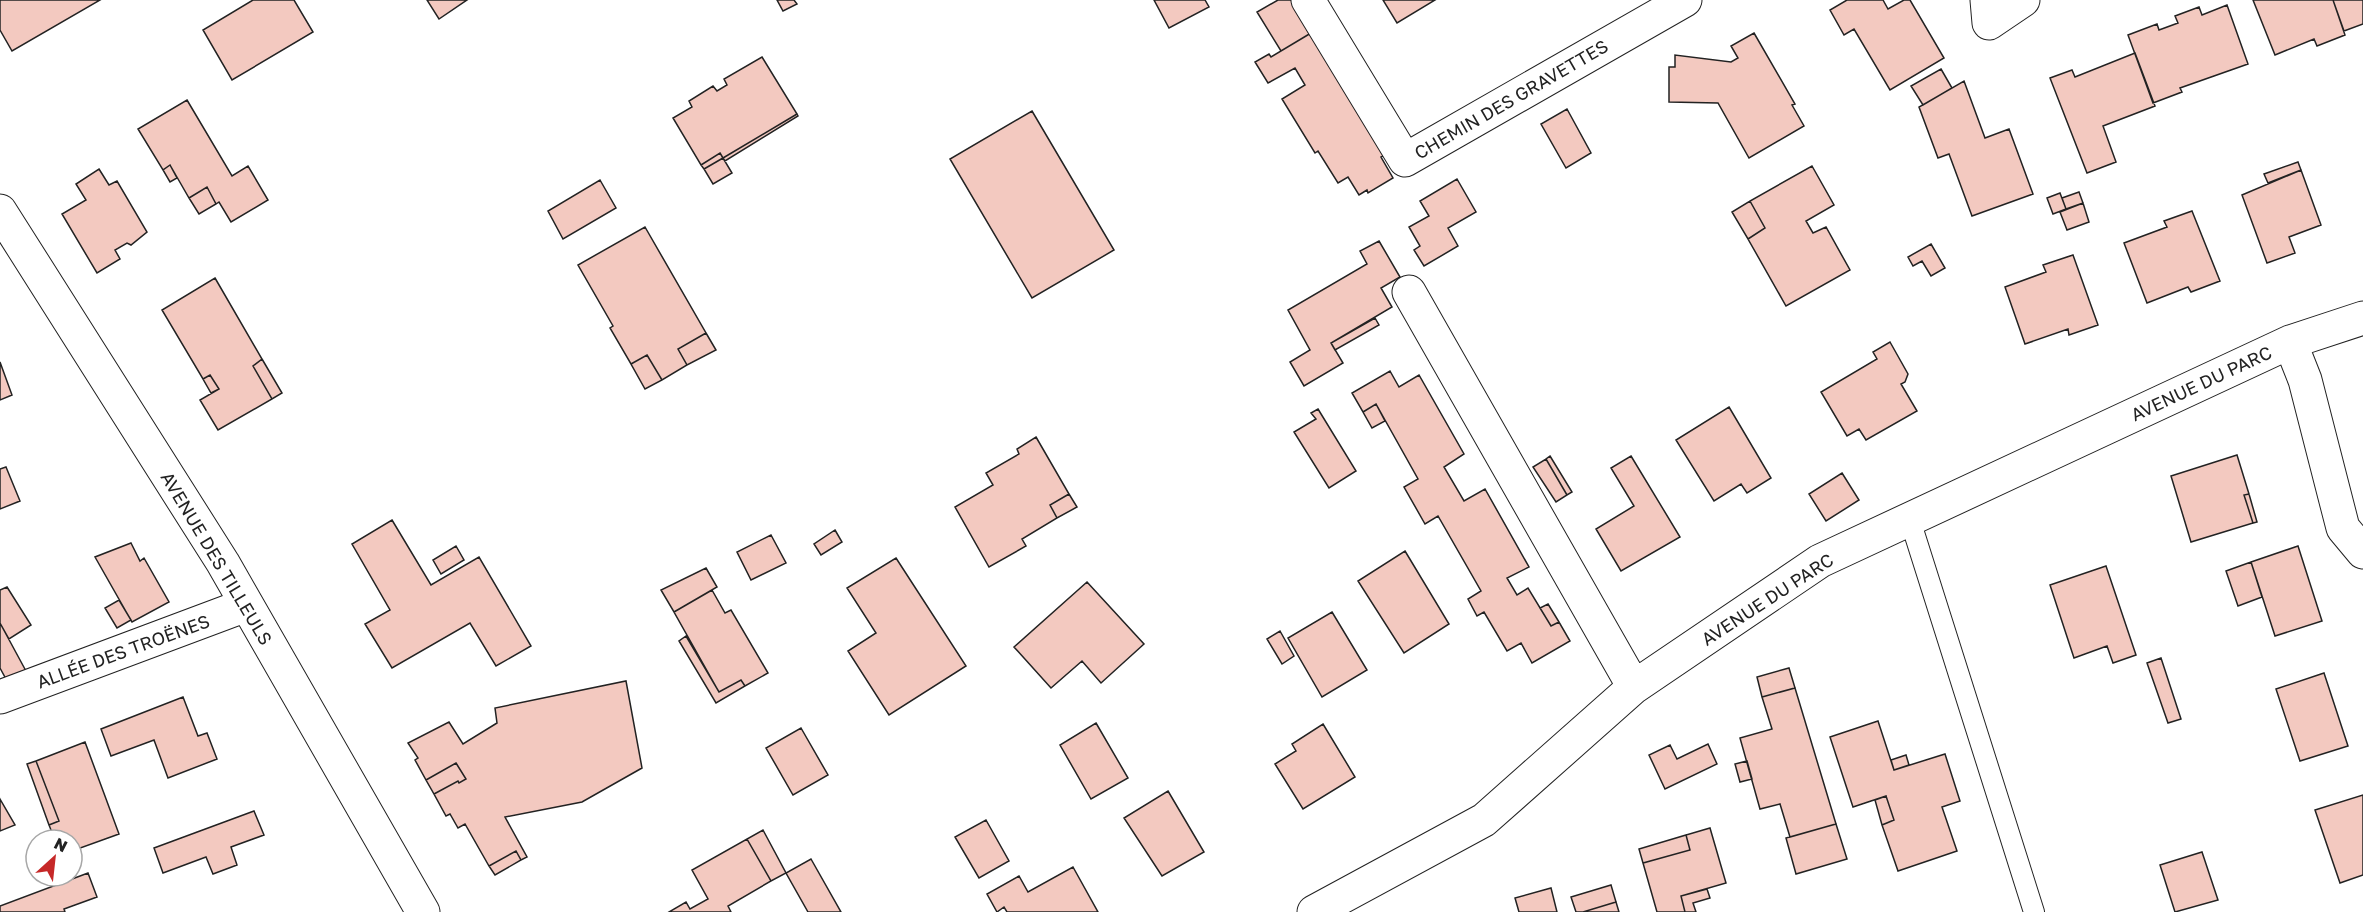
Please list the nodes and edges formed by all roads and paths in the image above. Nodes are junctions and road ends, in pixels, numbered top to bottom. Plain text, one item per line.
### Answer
1 (1308, 0) edge
2 (1685, 0) edge
3 (1987, 0) edge
4 (2023, 0) edge
5 (0, 211) edge
6 (1410, 292) dead end
7 (2363, 318) edge
8 (2290, 342) junction
9 (1910, 520) junction
10 (2363, 552) edge
11 (246, 605) junction
12 (1634, 687) junction
13 (0, 697) edge
14 (423, 912) edge
15 (1314, 912) edge
16 (2034, 912) edge

1 - 2 street, CHEMIN DES GRAVETTES
3 - 4 street
5 - 11 street, AVENUE DES TILLEULS
6 - 12 street
7 - 8 street, AVENUE DU PARC
8 - 9 street, AVENUE DU PARC
8 - 10 street
9 - 12 street, AVENUE DU PARC
9 - 16 lane
11 - 13 street, ALLÉE DES TROËNES
11 - 14 street, AVENUE DES TILLEULS
12 - 15 street, AVENUE DU PARC

